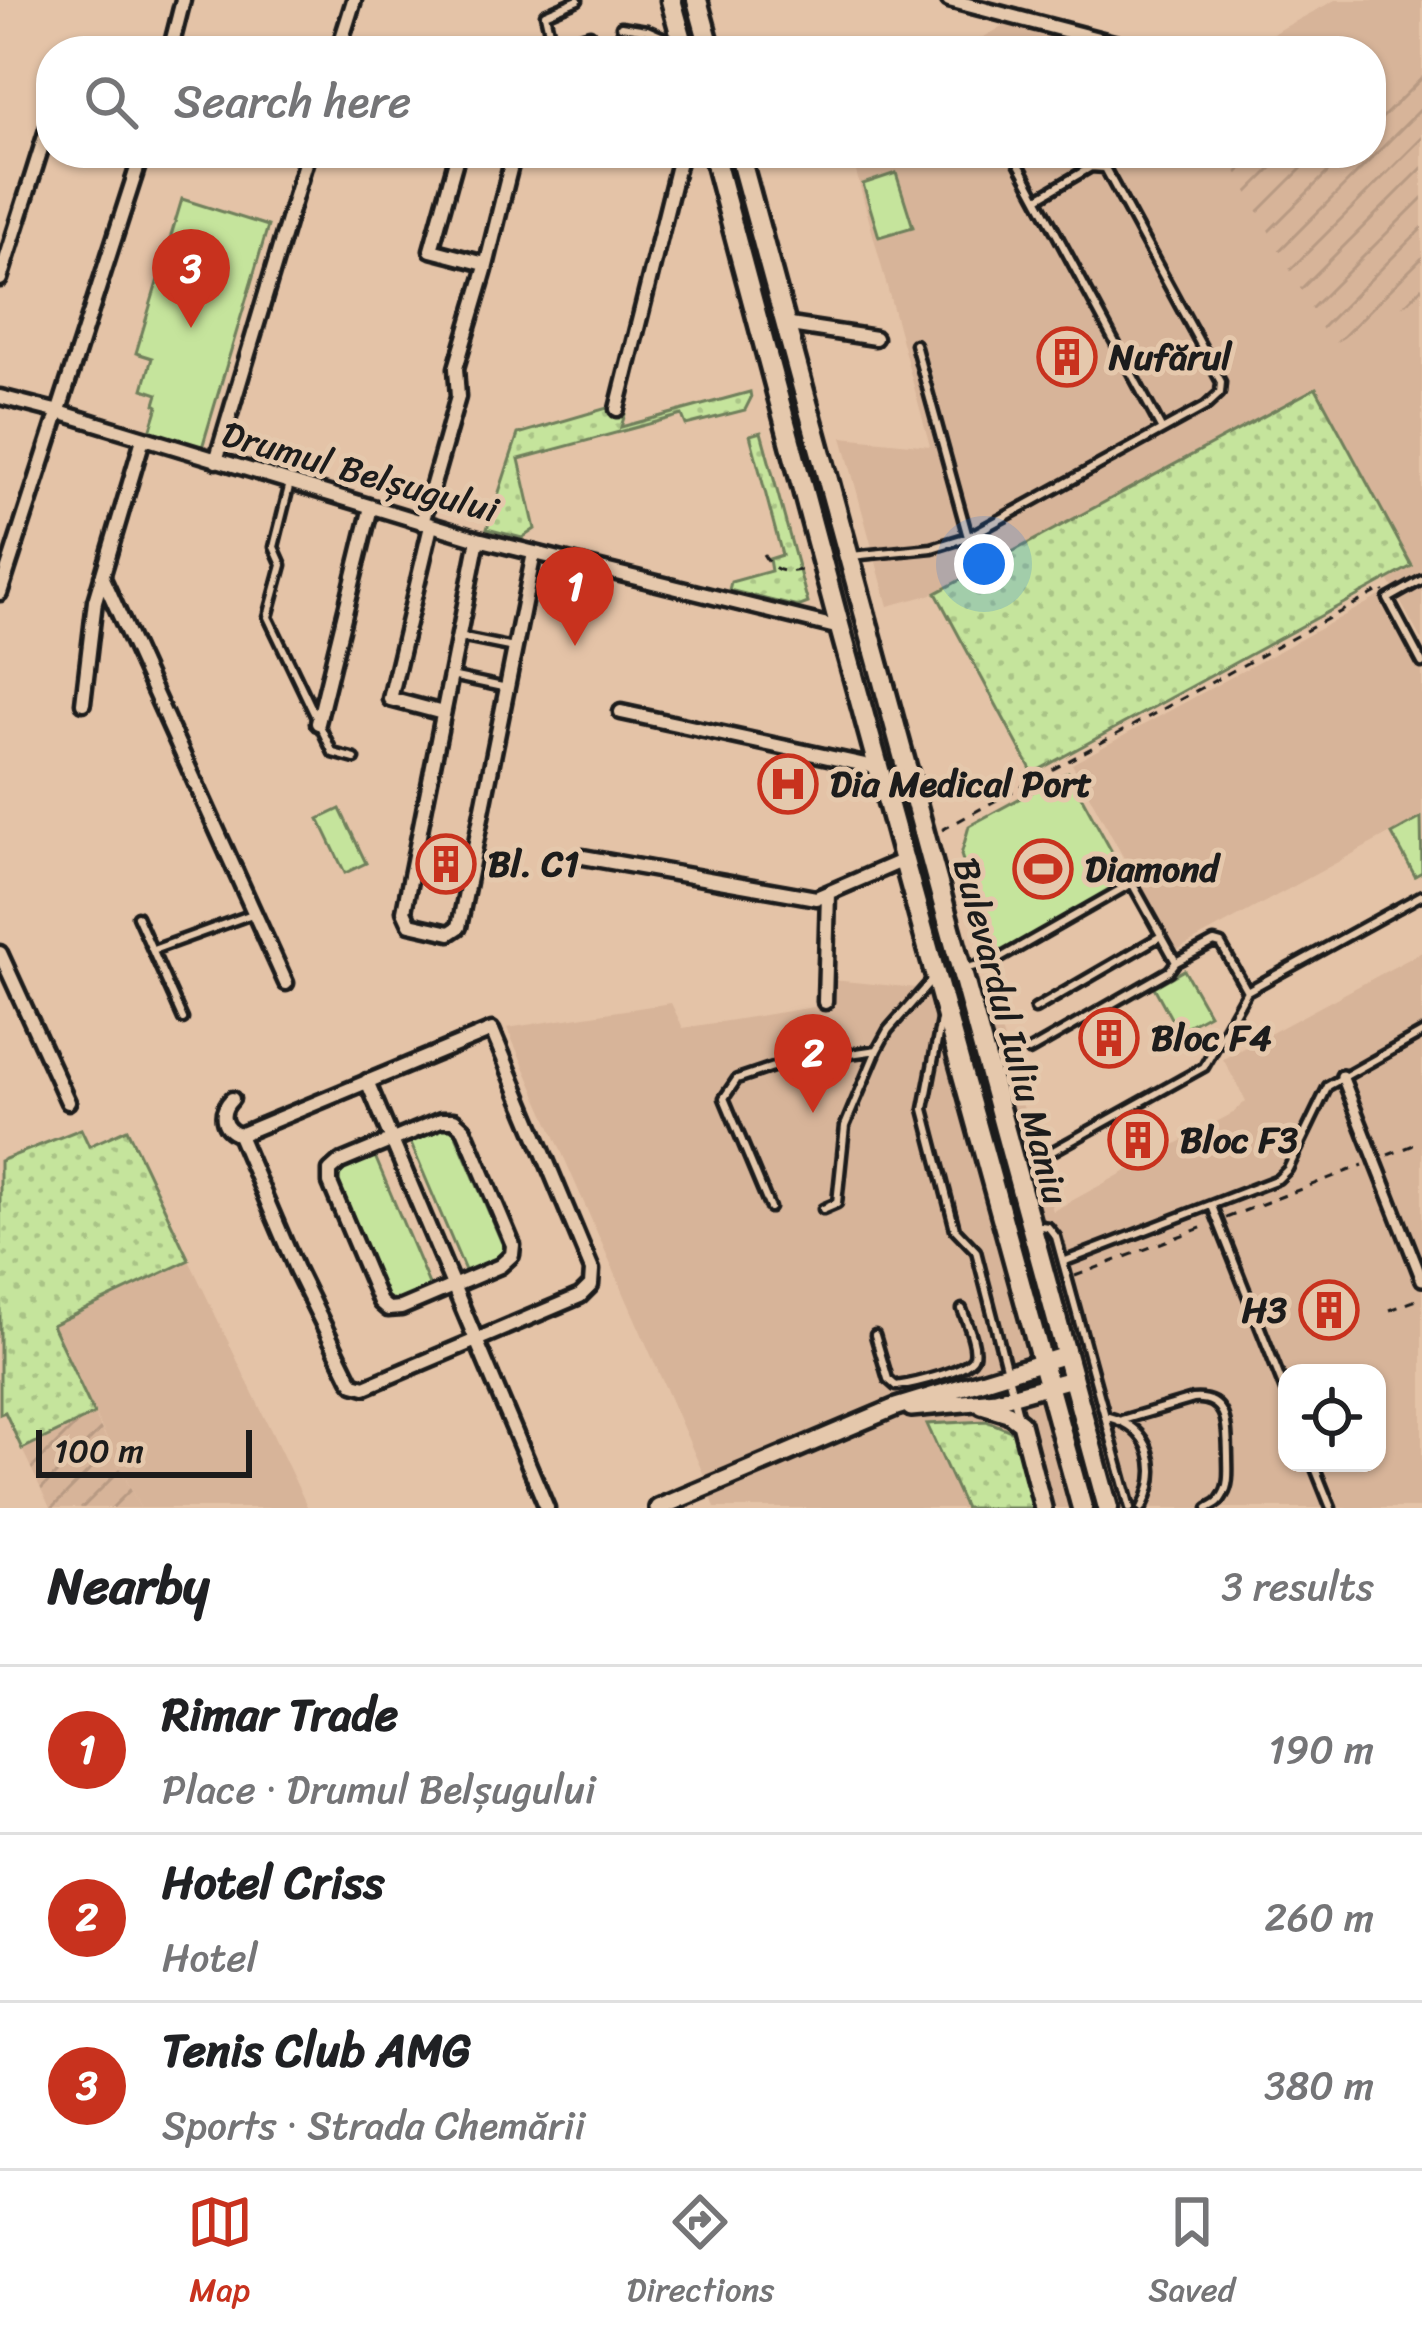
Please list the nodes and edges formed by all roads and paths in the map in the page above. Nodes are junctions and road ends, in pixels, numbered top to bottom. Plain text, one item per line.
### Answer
1 (183, 0) edge
2 (354, 0) edge
3 (578, 0) edge
4 (670, 0) edge
5 (697, 0) edge
6 (949, 0) edge
7 (621, 26) dead end
8 (590, 34) dead end
9 (174, 36) edge
10 (343, 36) edge
11 (550, 36) edge
12 (583, 36) edge
13 (658, 36) edge
14 (680, 36) edge
15 (707, 36) edge
16 (1087, 36) edge
17 (36, 165) edge
18 (137, 168) edge
19 (304, 168) edge
20 (454, 168) edge
21 (510, 168) edge
22 (677, 168) edge
23 (717, 168) edge
24 (743, 168) edge
25 (1021, 168) edge
26 (1089, 168) edge
27 (1105, 168) edge
28 (1038, 198) junction
29 (484, 264) junction
30 (0, 279) edge
31 (784, 324) junction
32 (875, 338) dead end
33 (915, 344) dead end
34 (0, 397) edge
35 (617, 409) dead end
36 (58, 412) junction
37 (1162, 430) junction
38 (143, 439) junction
39 (216, 461) junction
40 (290, 483) junction
41 (371, 507) junction
42 (426, 525) junction
43 (968, 537) junction
44 (478, 539) junction
45 (534, 553) junction
46 (763, 554) dead end
47 (847, 556) junction
48 (823, 564) junction
49 (102, 576) junction
50 (1422, 580) edge
51 (0, 593) edge
52 (1388, 599) junction
53 (840, 628) junction
54 (459, 637) junction
55 (514, 648) junction
56 (1422, 663) edge
57 (451, 676) junction
58 (507, 688) junction
59 (83, 703) dead end
60 (621, 712) dead end
61 (443, 713) junction
62 (318, 722) junction
63 (355, 759) dead end
64 (879, 769) junction
65 (924, 839) junction
66 (583, 857) dead end
67 (904, 860) junction
68 (828, 893) junction
69 (1422, 895) edge
70 (255, 913) junction
71 (137, 916) dead end
72 (1161, 936) junction
73 (153, 950) junction
74 (0, 952) edge
75 (1176, 962) junction
76 (960, 970) junction
77 (935, 977) junction
78 (286, 983) dead end
79 (1247, 991) junction
80 (825, 1002) dead end
81 (944, 1008) junction
82 (1035, 1009) dead end
83 (183, 1019) dead end
84 (1422, 1033) edge
85 (877, 1050) junction
86 (1029, 1052) dead end
87 (1342, 1076) junction
88 (367, 1081) junction
89 (232, 1099) dead end
90 (68, 1102) dead end
91 (239, 1135) junction
92 (392, 1141) junction
93 (1420, 1143) edge
94 (1053, 1151) dead end
95 (1375, 1160) junction
96 (1212, 1206) junction
97 (770, 1208) dead end
98 (823, 1209) dead end
99 (1030, 1226) junction
100 (1063, 1262) junction
101 (1422, 1280) edge
102 (454, 1286) junction
103 (1422, 1298) edge
104 (962, 1309) dead end
105 (1390, 1310) dead end
106 (875, 1335) dead end
107 (476, 1340) junction
108 (1066, 1355) junction
109 (1041, 1362) junction
110 (1007, 1372) junction
111 (1278, 1373) edge
112 (1072, 1379) junction
113 (1048, 1385) junction
114 (1013, 1395) junction
115 (973, 1403) junction
116 (896, 1407) junction
117 (1106, 1416) junction
118 (1122, 1420) junction
119 (1021, 1424) junction
120 (1317, 1472) edge
121 (547, 1508) edge
122 (658, 1508) edge
123 (1043, 1508) edge
124 (1082, 1508) edge
125 (1108, 1508) edge
126 (1130, 1508) edge
127 (1142, 1508) edge
128 (1208, 1508) edge
129 (1331, 1508) edge

1 - 9 street
2 - 10 street
3 - 11 lane
4 - 14 main road
5 - 15 main road
6 - 16 street
7 - 13 lane
8 - 12 lane
17 - 30 street
18 - 36 street
19 - 39 street
20 - 29 street
21 - 29 street
22 - 35 street
23 - 48 main road, Bulevardul Iuliu Maniu
24 - 31 main road, Bulevardul Iuliu Maniu
25 - 28 lane
26 - 28 lane
27 - 37 lane
28 - 37 lane
29 - 42 street
31 - 32 street
31 - 47 main road, Bulevardul Iuliu Maniu
33 - 43 lane
34 - 36 street, Drumul Belșugului
36 - 38 street, Drumul Belșugului
36 - 51 street
37 - 43 lane
38 - 39 street, Drumul Belșugului
38 - 49 street
39 - 40 street, Drumul Belșugului
40 - 41 street, Drumul Belșugului
40 - 62 lane
41 - 42 street, Drumul Belșugului
41 - 62 street
42 - 44 street, Drumul Belșugului
42 - 61 street
43 - 47 lane
44 - 45 street, Drumul Belșugului
44 - 54 street
45 - 53 street, Drumul Belșugului
45 - 55 street
46 - 48 path
47 - 48 main road
47 - 65 main road, Bulevardul Iuliu Maniu
48 - 53 main road, Bulevardul Iuliu Maniu
49 - 59 street
49 - 70 street
50 - 52 lane
52 - 56 lane
52 - 65 path
53 - 64 main road, Bulevardul Iuliu Maniu
54 - 55 lane
54 - 57 street
55 - 58 street
57 - 58 lane
57 - 61 street
58 - 61 street
60 - 64 street
62 - 63 lane
64 - 67 main road, Bulevardul Iuliu Maniu
65 - 76 main road, Bulevardul Iuliu Maniu
66 - 68 street
67 - 68 street
67 - 77 main road, Bulevardul Iuliu Maniu
68 - 80 street
69 - 79 lane
70 - 73 lane
70 - 78 street
71 - 73 lane
72 - 75 lane
72 - 76 lane
72 - 82 lane
73 - 83 lane
74 - 90 street
75 - 79 lane
75 - 86 lane
76 - 77 main road
76 - 99 main road, Bulevardul Iuliu Maniu
77 - 81 main road, Bulevardul Iuliu Maniu
77 - 85 lane
79 - 94 lane
81 - 109 main road, Bulevardul Iuliu Maniu
81 - 110 lane
84 - 87 lane
85 - 97 lane
85 - 98 lane
87 - 95 street
87 - 96 lane
88 - 91 street
88 - 92 street
88 - 107 street
89 - 91 street
91 - 107 street
92 - 102 street
92 - 102 street
92 - 102 street
93 - 95 path
95 - 101 street
96 - 100 lane
96 - 111 lane
99 - 100 lane
99 - 108 main road, Bulevardul Iuliu Maniu
100 - 117 lane
102 - 107 street
103 - 105 path
104 - 106 lane
107 - 121 street
108 - 109 street
108 - 112 main road, Bulevardul Iuliu Maniu
109 - 110 street
109 - 113 main road, Bulevardul Iuliu Maniu
110 - 114 lane
110 - 116 street
112 - 113 street
112 - 125 main road, Bulevardul Iuliu Maniu
113 - 114 street
113 - 124 main road, Bulevardul Iuliu Maniu
114 - 115 street
114 - 119 lane
115 - 116 street
115 - 119 street
116 - 122 street
117 - 118 lane
117 - 126 lane
118 - 127 lane
118 - 128 lane
119 - 123 street
120 - 129 lane

